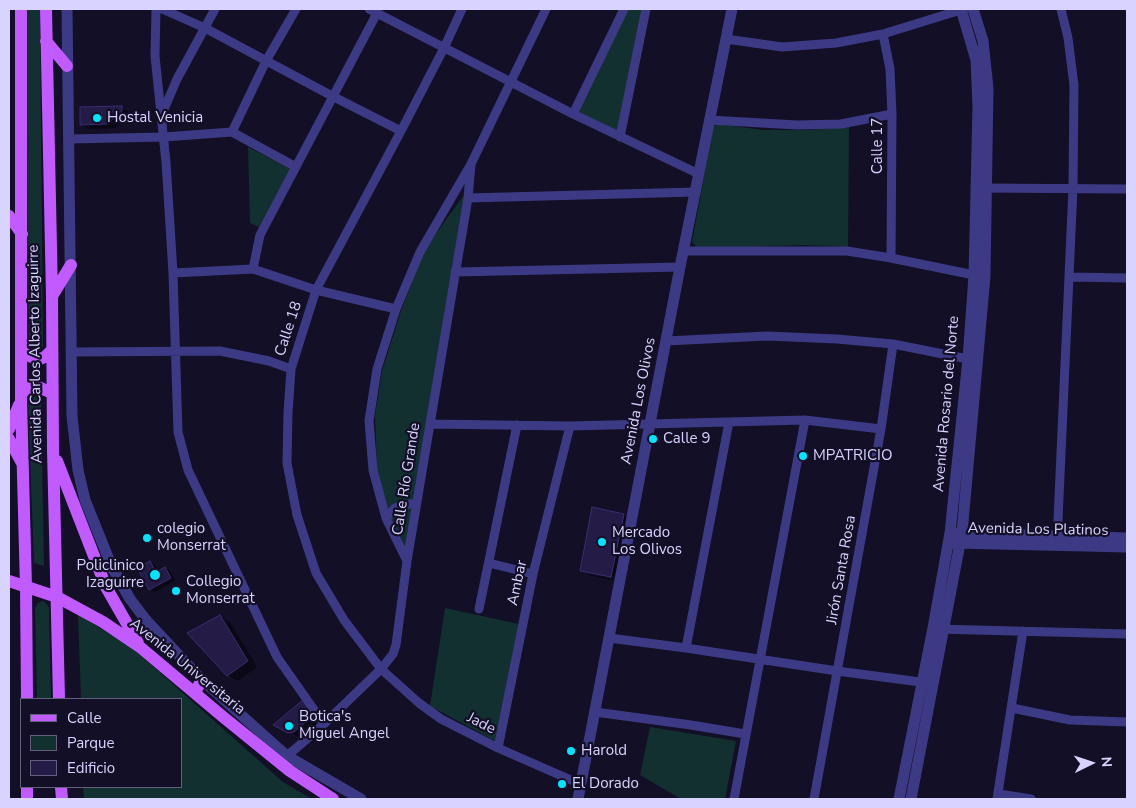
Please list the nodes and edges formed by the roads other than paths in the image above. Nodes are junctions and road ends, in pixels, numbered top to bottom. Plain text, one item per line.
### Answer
1 (21, 9) edge
2 (46, 9) edge
3 (67, 9) edge
4 (156, 9) edge
5 (162, 9) edge
6 (214, 9) edge
7 (296, 9) edge
8 (462, 9) edge
9 (546, 9) edge
10 (624, 9) edge
11 (646, 9) edge
12 (732, 9) edge
13 (965, 9) edge
14 (1061, 9) edge
15 (373, 11) edge
16 (205, 28) junction
17 (883, 34) junction
18 (726, 39) junction
19 (46, 41) junction
20 (444, 48) junction
21 (266, 61) junction
22 (67, 66) junction
23 (512, 82) junction
24 (334, 97) junction
25 (573, 114) junction
26 (892, 114) junction
27 (162, 116) junction
28 (709, 120) junction
29 (401, 131) junction
30 (232, 132) junction
31 (164, 137) junction
32 (620, 137) junction
33 (70, 139) junction
34 (472, 164) junction
35 (296, 167) junction
36 (699, 174) junction
37 (981, 188) junction
38 (1073, 188) junction
39 (1127, 189) edge
40 (696, 192) junction
41 (468, 198) junction
42 (9, 216) edge
43 (22, 234) junction
44 (684, 251) junction
45 (891, 258) junction
46 (71, 265) junction
47 (680, 267) junction
48 (253, 269) junction
49 (455, 272) junction
50 (173, 273) junction
51 (979, 276) junction
52 (1070, 277) junction
53 (1127, 278) edge
54 (316, 290) junction
55 (52, 296) junction
56 (396, 309) junction
57 (666, 341) junction
58 (893, 344) junction
59 (52, 350) junction
60 (176, 351) junction
61 (21, 352) junction
62 (72, 352) junction
63 (973, 360) junction
64 (290, 369) junction
65 (52, 393) junction
66 (22, 397) junction
67 (805, 420) junction
68 (729, 422) junction
69 (650, 423) junction
70 (430, 424) junction
71 (517, 425) junction
72 (570, 426) junction
73 (9, 429) edge
74 (881, 429) junction
75 (9, 439) edge
76 (53, 450) junction
77 (23, 466) junction
78 (417, 503) junction
79 (386, 518) junction
80 (83, 525) junction
81 (99, 537) junction
82 (949, 538) junction
83 (961, 538) junction
84 (1127, 538) edge
85 (1057, 541) junction
86 (1127, 547) edge
87 (407, 561) junction
88 (489, 563) junction
89 (533, 574) junction
90 (9, 581) edge
91 (26, 587) junction
92 (57, 597) junction
93 (479, 609) dead end
94 (938, 629) junction
95 (1023, 631) junction
96 (1127, 634) edge
97 (609, 638) junction
98 (140, 647) junction
99 (686, 648) junction
100 (760, 660) junction
101 (380, 669) junction
102 (837, 671) junction
103 (202, 680) junction
104 (928, 683) junction
105 (195, 692) junction
106 (27, 698) edge
107 (60, 698) edge
108 (1012, 708) junction
109 (595, 712) junction
110 (1127, 722) edge
111 (324, 724) junction
112 (745, 734) junction
113 (498, 748) junction
114 (286, 756) junction
115 (580, 784) junction
116 (998, 796) edge
117 (333, 799) edge
118 (361, 799) edge
119 (578, 799) edge
120 (734, 799) edge
121 (814, 799) edge
122 (899, 799) edge
123 (911, 799) edge
124 (1031, 799) edge

1 - 43 main road, Avenida Carlos Alberto Izaguirre
2 - 19 main road, Avenida Carlos Alberto Izaguirre
3 - 22 street
4 - 27 street
5 - 16 street
6 - 16 street
7 - 21 street
8 - 20 street, Calle 18
9 - 23 street
10 - 25 street
11 - 32 street
12 - 18 street, Avenida Los Olivos
13 - 17 street
13 - 37 street, Avenida Rosario del Norte
14 - 38 street
15 - 20 street
15 - 24 street
16 - 21 street
16 - 27 street
17 - 18 street
17 - 26 street, Calle 17
18 - 28 street, Avenida Los Olivos
19 - 22 main road
19 - 55 main road, Avenida Carlos Alberto Izaguirre
20 - 23 street
20 - 29 street, Calle 18
21 - 24 street
21 - 30 street
22 - 33 street
23 - 25 street
23 - 34 street
24 - 29 street
24 - 35 street
25 - 32 street
26 - 28 street
26 - 45 street, Calle 17
27 - 31 street
28 - 36 street, Avenida Los Olivos
29 - 54 street, Calle 18
30 - 31 street
30 - 35 street
31 - 33 street
31 - 50 street
32 - 36 street
33 - 46 street
34 - 41 street, Calle Río Grande
34 - 56 street
35 - 48 street
36 - 40 street, Avenida Los Olivos
37 - 38 street
37 - 51 street, Avenida Rosario del Norte
38 - 39 street
38 - 52 street
40 - 41 street
40 - 44 street, Avenida Los Olivos
41 - 49 street, Calle Río Grande
42 - 43 main road
43 - 61 main road, Avenida Carlos Alberto Izaguirre
44 - 45 street
44 - 47 street, Avenida Los Olivos
45 - 51 street
46 - 55 main road
46 - 62 street
47 - 49 street
47 - 57 street, Avenida Los Olivos
48 - 50 street
48 - 54 street
49 - 70 street, Calle Río Grande
50 - 60 street
51 - 63 street, Avenida Rosario del Norte
52 - 53 street
52 - 85 street
54 - 56 street
54 - 64 street, Calle 18
55 - 59 main road, Avenida Carlos Alberto Izaguirre
56 - 79 street
57 - 58 street
57 - 69 street, Avenida Los Olivos
58 - 63 street
58 - 74 street, Jirón Santa Rosa
59 - 61 main road
59 - 65 main road, Avenida Carlos Alberto Izaguirre
60 - 62 street
60 - 64 street
60 - 111 street
61 - 66 main road, Avenida Carlos Alberto Izaguirre
62 - 81 street
63 - 82 street, Avenida Rosario del Norte
63 - 83 street, Avenida Rosario del Norte
64 - 101 street, Calle 18
65 - 66 main road
65 - 76 main road, Avenida Carlos Alberto Izaguirre
66 - 73 main road
66 - 77 main road, Avenida Carlos Alberto Izaguirre
67 - 68 street
67 - 74 street
67 - 100 street
68 - 69 street
68 - 99 street
69 - 72 street
69 - 97 street, Avenida Los Olivos
70 - 71 street
70 - 78 street, Calle Río Grande
71 - 72 street
71 - 88 street
72 - 89 street, Ambar
74 - 102 street, Jirón Santa Rosa
75 - 77 main road
76 - 80 main road
76 - 92 main road, Avenida Carlos Alberto Izaguirre
77 - 91 main road, Avenida Carlos Alberto Izaguirre
78 - 79 street
78 - 87 street, Calle Río Grande
79 - 87 street
80 - 81 main road
80 - 98 main road
81 - 103 street, Avenida Universitaria
82 - 83 street, Avenida Los Platinos
82 - 94 street, Avenida Rosario del Norte
83 - 85 street, Avenida Los Platinos
83 - 94 street, Avenida Rosario del Norte
84 - 85 street, Avenida Los Platinos
85 - 86 street, Avenida Los Platinos
87 - 101 street, Calle Río Grande
88 - 89 street
88 - 93 street
89 - 113 street, Ambar
90 - 91 main road, Avenida Universitaria
91 - 92 main road, Avenida Universitaria
91 - 106 main road, Avenida Carlos Alberto Izaguirre
92 - 98 main road, Avenida Universitaria
92 - 107 main road, Avenida Carlos Alberto Izaguirre
94 - 95 street
94 - 104 street, Avenida Rosario del Norte
95 - 96 street
95 - 108 street
97 - 99 street
97 - 109 street, Avenida Los Olivos
98 - 105 main road, Avenida Universitaria
99 - 100 street
100 - 102 street
100 - 112 street
101 - 111 street, Calle Río Grande
101 - 113 street, Jade
102 - 104 street
102 - 121 street, Jirón Santa Rosa
103 - 105 main road
103 - 114 street, Avenida Universitaria
104 - 122 street, Avenida Rosario del Norte
104 - 123 street, Avenida Rosario del Norte
105 - 117 main road, Avenida Universitaria
108 - 110 street
108 - 116 street
109 - 112 street
109 - 115 street, Avenida Los Olivos
111 - 114 street, Calle Río Grande
112 - 120 street
113 - 115 street, Jade
114 - 118 street, Avenida Universitaria
115 - 119 street, Avenida Los Olivos
116 - 124 street

